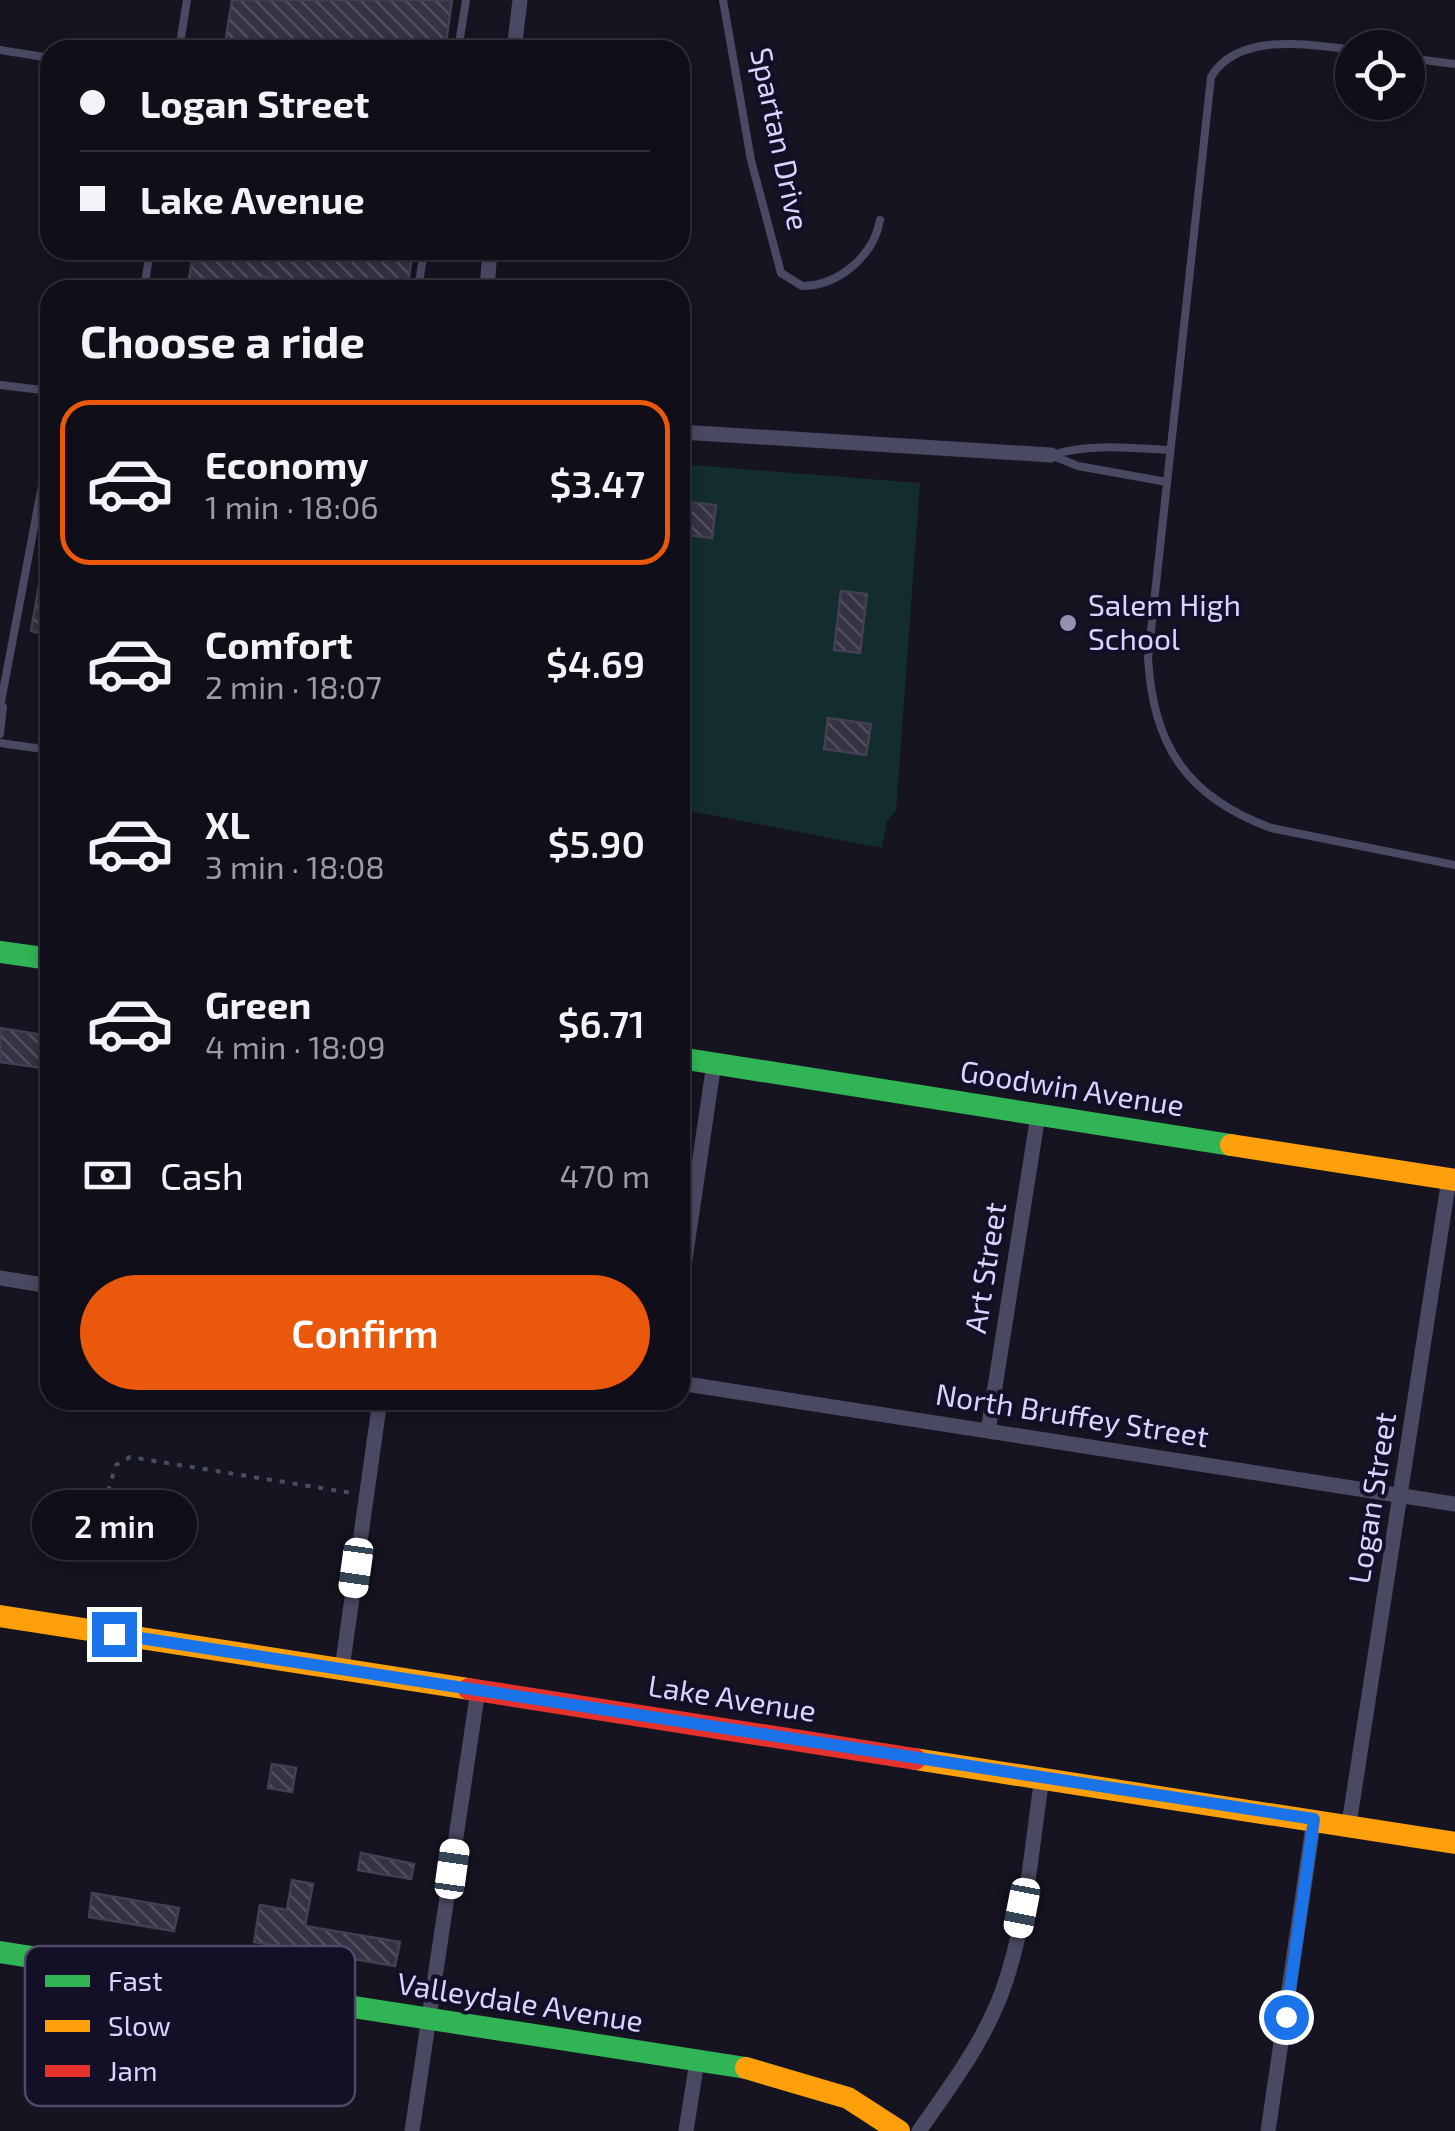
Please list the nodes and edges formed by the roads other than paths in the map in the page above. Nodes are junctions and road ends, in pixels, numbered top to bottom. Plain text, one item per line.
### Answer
1 (188, 0) edge
2 (466, 0) edge
3 (520, 0) edge
4 (723, 0) edge
5 (182, 40) edge
6 (460, 40) edge
7 (515, 40) edge
8 (1335, 48) edge
9 (0, 50) edge
10 (40, 56) edge
11 (1425, 60) edge
12 (1455, 64) edge
13 (880, 220) dead end
14 (0, 385) edge
15 (40, 390) edge
16 (690, 433) edge
17 (1170, 450) junction
18 (1051, 455) junction
19 (1168, 482) junction
20 (40, 498) edge
21 (2, 707) edge
22 (0, 734) edge
23 (0, 743) edge
24 (40, 749) edge
25 (1455, 865) edge
26 (0, 952) edge
27 (40, 958) edge
28 (690, 1059) edge
29 (714, 1063) junction
30 (1038, 1114) junction
31 (1452, 1180) edge
32 (690, 1225) edge
33 (0, 1278) edge
34 (40, 1284) edge
35 (690, 1385) edge
36 (379, 1410) edge
37 (988, 1431) junction
38 (1402, 1495) junction
39 (1455, 1504) edge
40 (0, 1616) edge
41 (342, 1668) junction
42 (478, 1690) junction
43 (1042, 1778) junction
44 (1314, 1819) junction
45 (1348, 1824) junction
46 (1455, 1842) edge
47 (0, 1952) edge
48 (25, 1956) edge
49 (355, 2007) edge
50 (429, 2019) junction
51 (697, 2060) junction
52 (412, 2131) edge
53 (686, 2131) edge
54 (899, 2131) edge
55 (918, 2131) edge
56 (1268, 2131) edge

1 - 5 lane
2 - 6 lane
3 - 7 street
4 - 13 lane, Spartan Drive
8 - 17 lane
9 - 10 lane
11 - 12 lane
14 - 15 lane
16 - 18 street
17 - 18 lane
17 - 19 lane
18 - 19 lane
19 - 25 lane
20 - 21 lane
21 - 22 lane
23 - 24 lane
26 - 27 street
28 - 29 street, Goodwin Avenue
29 - 30 street, Goodwin Avenue
29 - 32 street
30 - 31 street, Goodwin Avenue
30 - 37 street, Art Street
31 - 38 street, Logan Street
33 - 34 street
35 - 37 street, North Bruffey Street
36 - 41 street
37 - 38 street, North Bruffey Street
38 - 39 street, North Bruffey Street
38 - 45 street, Logan Street
40 - 41 street, Lake Avenue
41 - 42 street, Lake Avenue
42 - 43 street, Lake Avenue
42 - 50 street
43 - 44 street, Lake Avenue
43 - 55 street
44 - 45 street, Lake Avenue
44 - 56 street
45 - 46 street, Lake Avenue
47 - 48 street, Valleydale Avenue
49 - 50 street, Valleydale Avenue
50 - 51 street, Valleydale Avenue
50 - 52 street
51 - 53 street
51 - 54 street, Valleydale Avenue

